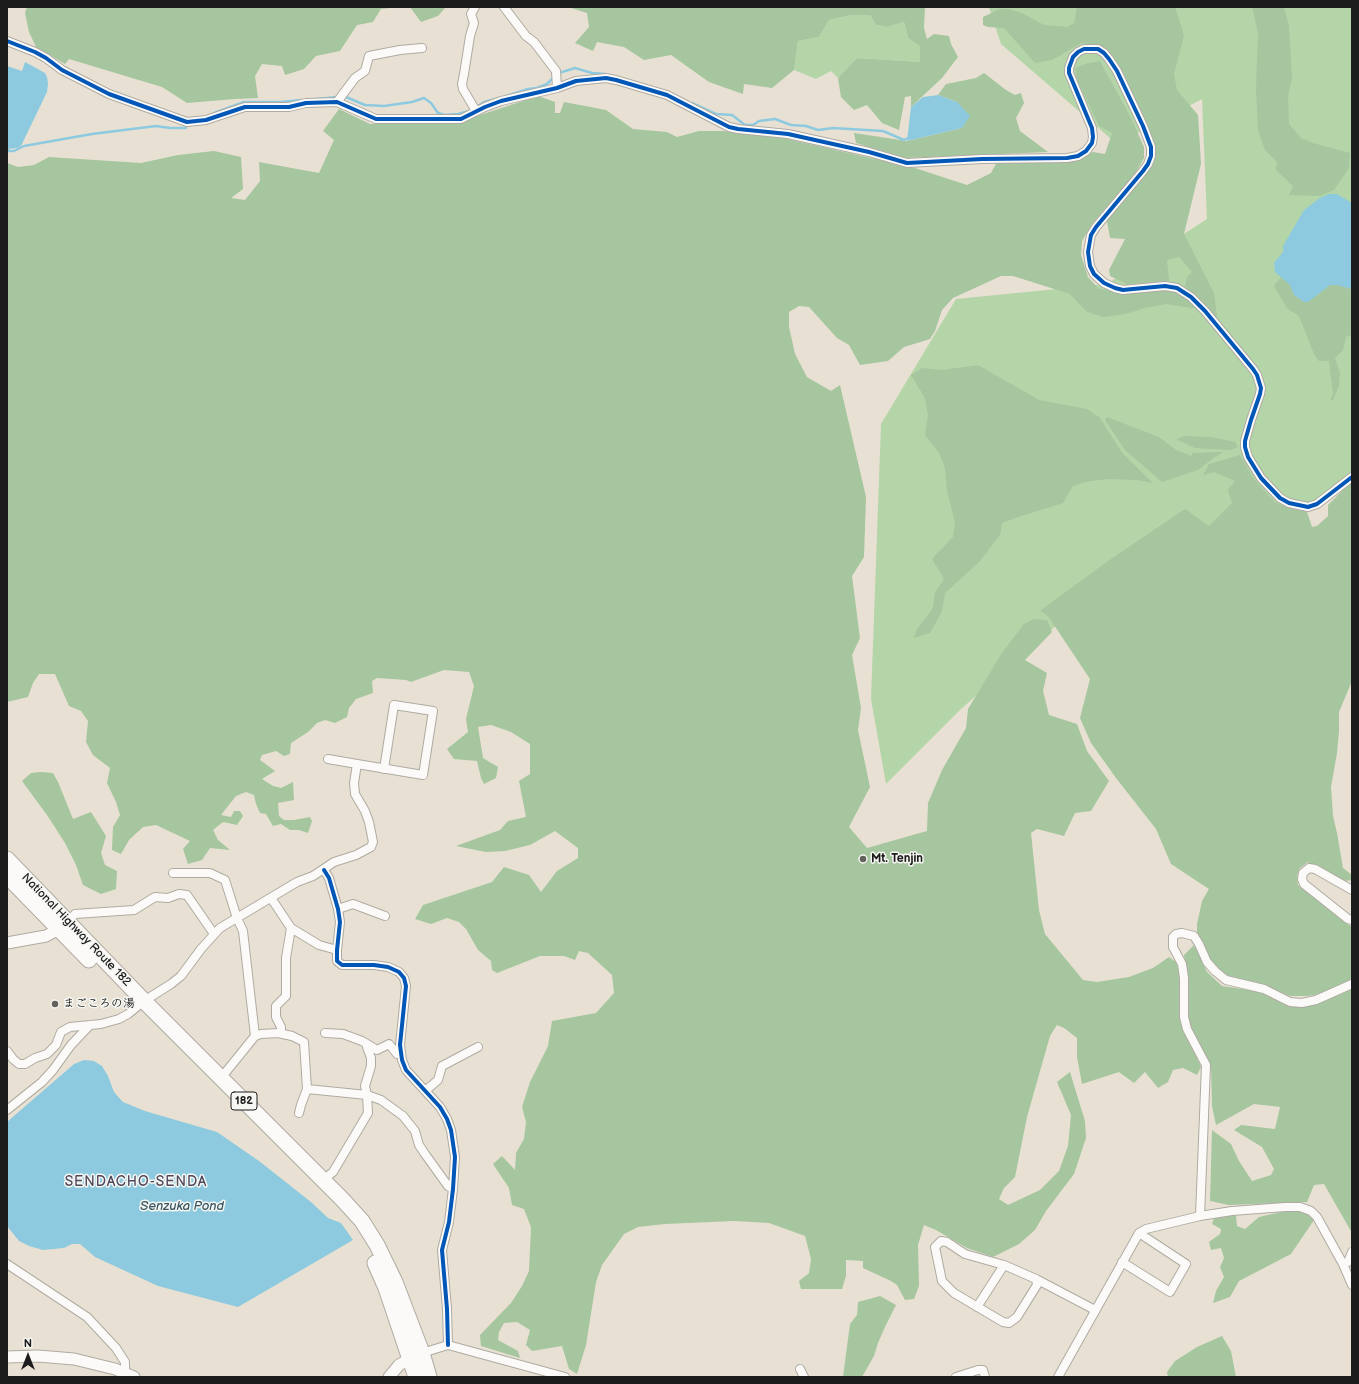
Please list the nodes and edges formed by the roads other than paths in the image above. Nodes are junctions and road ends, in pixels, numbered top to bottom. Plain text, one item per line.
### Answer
1 (475, 7) edge
2 (504, 7) edge
3 (7, 41) edge
4 (422, 48) dead end
5 (557, 88) junction
6 (336, 102) junction
7 (476, 111) junction
8 (1352, 477) edge
9 (328, 759) dead end
10 (357, 764) junction
11 (384, 769) junction
12 (7, 859) edge
13 (324, 870) junction
14 (173, 873) dead end
15 (7, 876) edge
16 (1352, 890) edge
17 (270, 898) junction
18 (338, 909) junction
19 (385, 916) dead end
20 (237, 918) junction
21 (1352, 920) edge
22 (63, 926) junction
23 (290, 928) junction
24 (214, 934) junction
25 (7, 943) edge
26 (336, 950) junction
27 (1352, 984) edge
28 (140, 1004) junction
29 (90, 1025) junction
30 (325, 1033) dead end
31 (278, 1034) junction
32 (255, 1036) junction
33 (368, 1044) junction
34 (478, 1047) dead end
35 (7, 1051) edge
36 (401, 1054) junction
37 (221, 1078) junction
38 (307, 1089) junction
39 (425, 1090) junction
40 (367, 1095) junction
41 (7, 1110) edge
42 (299, 1113) dead end
43 (323, 1180) junction
44 (453, 1189) junction
45 (1200, 1216) junction
46 (1138, 1233) junction
47 (1352, 1252) edge
48 (1122, 1262) junction
49 (7, 1264) edge
50 (1343, 1264) junction
51 (1004, 1265) junction
52 (1036, 1279) junction
53 (1352, 1285) edge
54 (977, 1307) junction
55 (1095, 1310) junction
56 (448, 1345) junction
57 (416, 1356) junction
58 (7, 1357) edge
59 (800, 1369) dead end
60 (130, 1375) edge
61 (389, 1377) edge
62 (416, 1377) edge
63 (429, 1377) edge
64 (565, 1377) edge
65 (804, 1377) edge
66 (956, 1377) edge
67 (985, 1377) edge
68 (1058, 1377) edge

1 - 7 street
2 - 5 street
3 - 6 street
4 - 6 street
5 - 7 street
5 - 8 street
6 - 7 street
9 - 10 street
10 - 11 street
10 - 13 street
11 - 11 street
12 - 22 highway, National Highway Route 182 / 182
13 - 17 street
13 - 18 street
14 - 20 street
15 - 22 highway, National Highway Route 182 / 182
16 - 21 street
17 - 20 street
17 - 23 street
18 - 19 street
18 - 26 street
20 - 24 street
20 - 32 street
22 - 24 street
22 - 25 street
22 - 28 highway, National Highway Route 182 / 182
23 - 26 street
23 - 31 street
24 - 28 street
26 - 36 street
27 - 45 street
28 - 29 street
28 - 37 highway, National Highway Route 182 / 182
28 - 57 highway, National Highway Route 182 / 182
29 - 35 street
29 - 41 street
30 - 33 street
31 - 32 street
31 - 38 street
32 - 37 street
33 - 36 street
33 - 40 street
34 - 39 street
36 - 39 street
37 - 43 highway, National Highway Route 182 / 182
38 - 40 street
38 - 42 street
39 - 44 street
40 - 43 street
40 - 44 street
43 - 57 highway, National Highway Route 182 / 182
44 - 56 street
45 - 46 street
45 - 50 street
46 - 48 street
46 - 48 street
47 - 50 street
48 - 55 street
49 - 60 street
50 - 53 street
51 - 52 street
51 - 54 street
51 - 54 street
52 - 54 street
52 - 55 street
55 - 68 street
56 - 57 street
56 - 64 street
57 - 61 street
57 - 62 highway, National Highway Route 182 / 182
57 - 63 highway, National Highway Route 182 / 182
58 - 60 street
59 - 65 street
66 - 67 street

